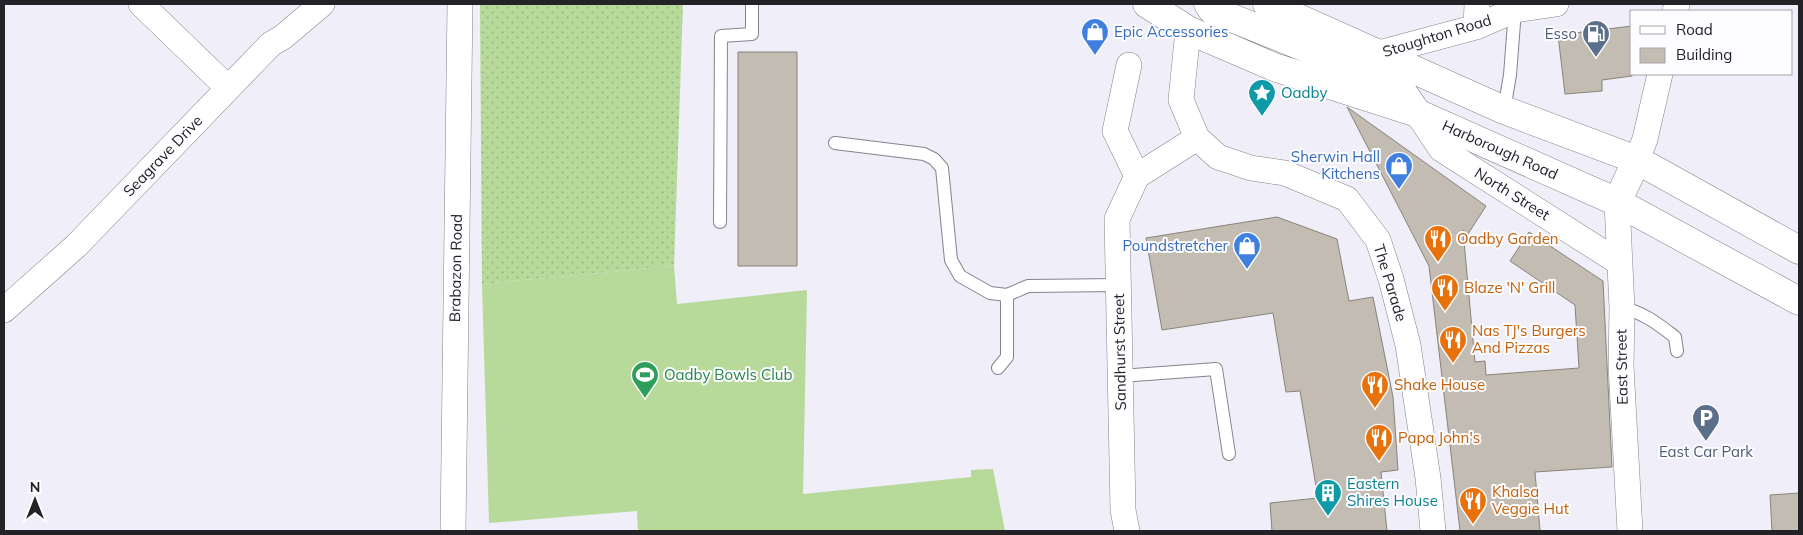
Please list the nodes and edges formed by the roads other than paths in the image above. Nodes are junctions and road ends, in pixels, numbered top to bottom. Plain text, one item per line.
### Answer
1 (140, 4) edge
2 (322, 4) edge
3 (460, 4) edge
4 (752, 4) edge
5 (1148, 4) edge
6 (1175, 4) edge
7 (1208, 4) edge
8 (1267, 4) edge
9 (1556, 4) edge
10 (1515, 10) junction
11 (1477, 16) edge
12 (1188, 17) edge
13 (1375, 54) junction
14 (1129, 65) dead end
15 (1660, 75) edge
16 (228, 88) junction
17 (1504, 110) junction
18 (1417, 113) junction
19 (1197, 138) junction
20 (835, 143) dead end
21 (1637, 160) junction
22 (1136, 176) junction
23 (1616, 202) junction
24 (720, 222) dead end
25 (1799, 250) edge
26 (1620, 263) junction
27 (1118, 285) junction
28 (1007, 295) junction
29 (1799, 301) edge
30 (1622, 308) junction
31 (4, 310) edge
32 (1677, 350) dead end
33 (998, 368) dead end
34 (1120, 376) junction
35 (1229, 454) dead end
36 (453, 531) edge
37 (1127, 531) edge
38 (1433, 531) edge
39 (1630, 531) edge

1 - 16 street
2 - 16 street, Seagrave Drive
3 - 36 street, Brabazon Road
4 - 24 lane
5 - 12 highway, Harborough Road
6 - 12 highway
7 - 18 highway
8 - 13 highway
9 - 10 street, Stoughton Road
10 - 11 street, Stoughton Road
10 - 17 lane
11 - 13 street, Stoughton Road
12 - 18 highway, Harborough Road
12 - 19 street, The Parade
13 - 17 highway
14 - 22 street
15 - 21 street
16 - 31 street, Seagrave Drive
17 - 21 highway
18 - 23 highway, Harborough Road
18 - 26 street, North Street
19 - 22 street
19 - 38 street, The Parade
20 - 28 lane
21 - 23 highway
21 - 25 highway
22 - 27 street, Sandhurst Street
23 - 26 street, East Street
23 - 29 highway, Harborough Road
26 - 30 street, East Street
27 - 28 lane
27 - 34 street, Sandhurst Street
28 - 33 lane
30 - 32 lane
30 - 39 street, East Street
34 - 35 lane
34 - 37 street, Sandhurst Street

